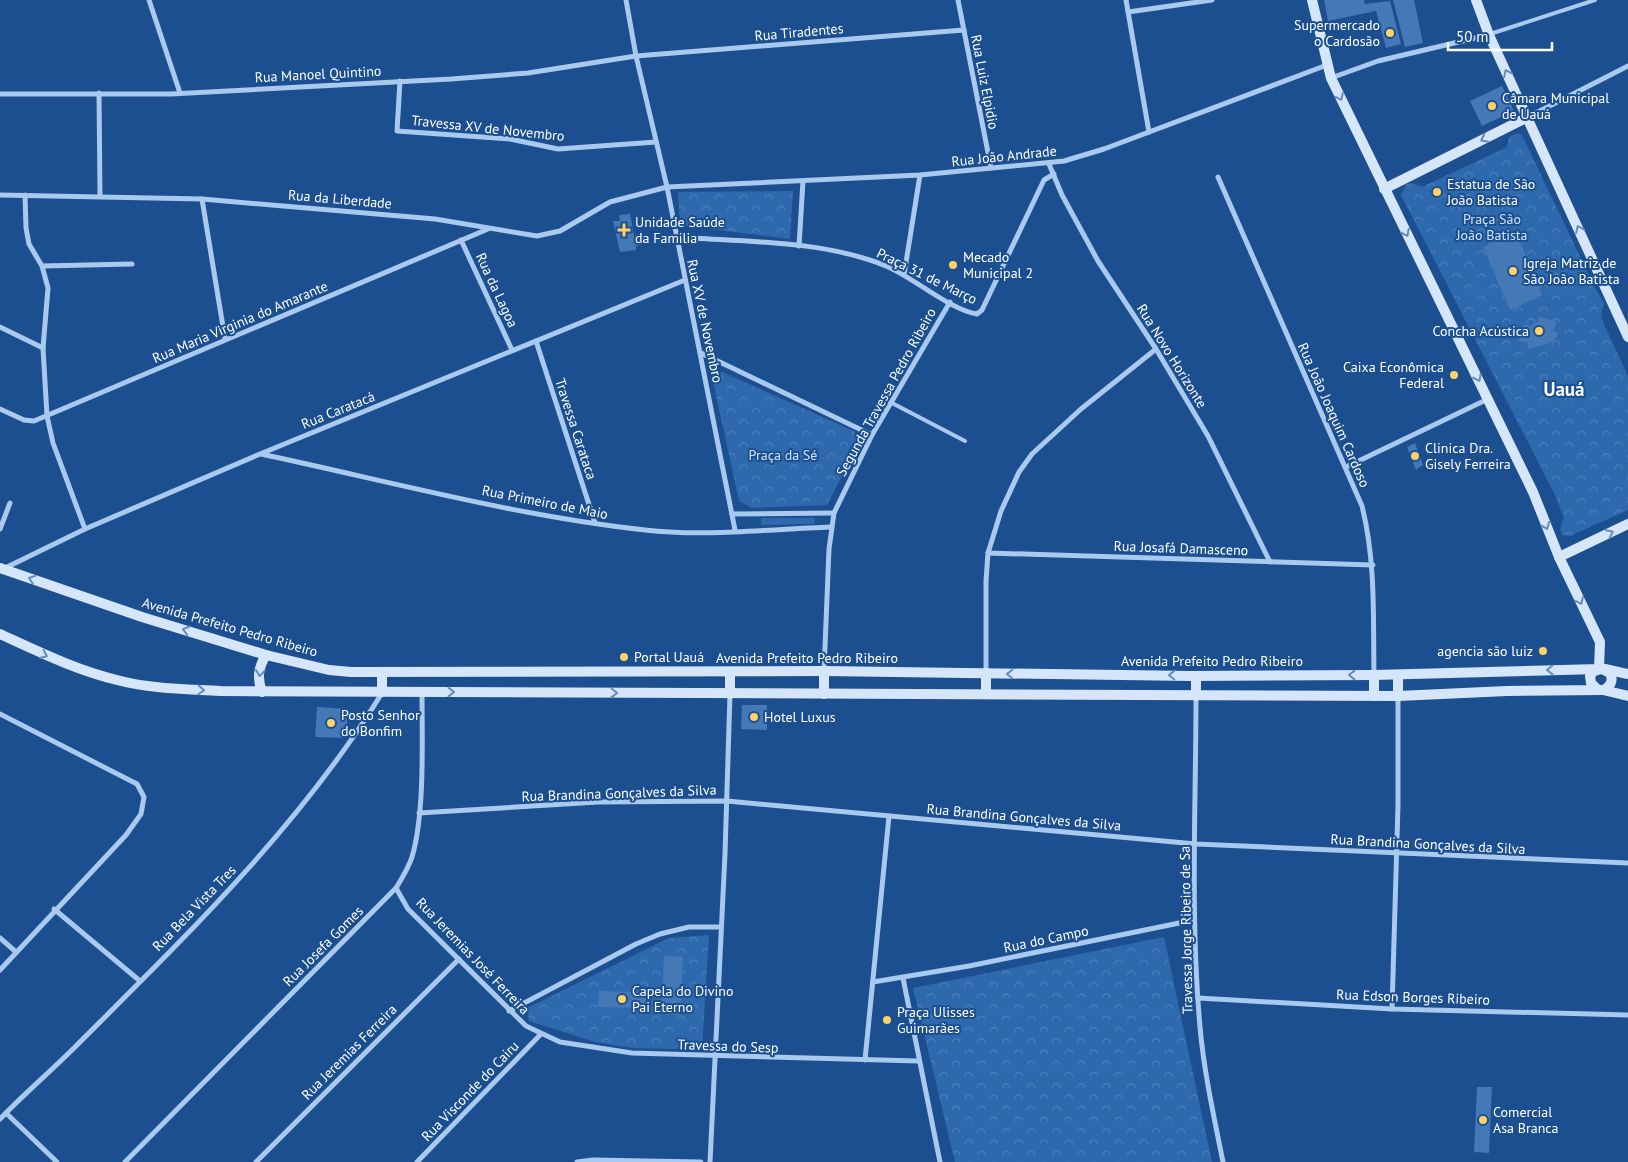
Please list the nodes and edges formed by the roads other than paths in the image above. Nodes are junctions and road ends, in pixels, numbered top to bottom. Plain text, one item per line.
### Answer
1 (149, 0) edge
2 (626, 0) edge
3 (958, 0) edge
4 (1126, 0) edge
5 (1212, 0) edge
6 (1312, 0) edge
7 (1476, 0) edge
8 (1595, 0) edge
9 (1128, 12) junction
10 (964, 30) junction
11 (1489, 34) junction
12 (636, 56) junction
13 (1328, 65) junction
14 (1628, 67) edge
15 (1331, 78) junction
16 (400, 81) junction
17 (99, 93) junction
18 (180, 93) junction
19 (0, 94) edge
20 (1528, 117) junction
21 (1149, 132) junction
22 (656, 142) junction
23 (1049, 164) junction
24 (991, 168) junction
25 (1054, 174) junction
26 (920, 175) junction
27 (1218, 177) dead end
28 (803, 181) junction
29 (667, 187) junction
30 (1384, 189) junction
31 (0, 195) edge
32 (25, 195) junction
33 (100, 195) junction
34 (202, 199) junction
35 (488, 228) junction
36 (676, 238) junction
37 (461, 240) junction
38 (799, 246) junction
39 (132, 264) dead end
40 (42, 266) junction
41 (904, 275) junction
42 (685, 280) junction
43 (950, 302) junction
44 (0, 327) edge
45 (1628, 337) edge
46 (225, 339) junction
47 (536, 341) junction
48 (42, 348) junction
49 (1156, 349) junction
50 (512, 350) junction
51 (700, 353) junction
52 (1488, 399) junction
53 (890, 402) junction
54 (0, 409) edge
55 (47, 416) junction
56 (872, 434) junction
57 (965, 441) dead end
58 (260, 454) junction
59 (1346, 467) junction
60 (10, 503) dead end
61 (834, 513) junction
62 (732, 514) junction
63 (595, 523) junction
64 (1628, 524) edge
65 (831, 527) junction
66 (0, 529) edge
67 (85, 529) junction
68 (735, 530) junction
69 (988, 553) junction
70 (1560, 557) junction
71 (1270, 562) junction
72 (1373, 564) junction
73 (1, 569) edge
74 (0, 634) edge
75 (266, 655) junction
76 (1600, 669) junction
77 (824, 671) junction
78 (730, 672) junction
79 (382, 673) junction
80 (986, 673) junction
81 (1398, 674) junction
82 (1628, 674) edge
83 (1374, 675) junction
84 (1196, 676) junction
85 (1600, 690) junction
86 (262, 692) junction
87 (382, 692) junction
88 (422, 692) junction
89 (730, 694) junction
90 (824, 694) junction
91 (986, 694) junction
92 (1196, 696) junction
93 (1374, 696) junction
94 (1398, 696) junction
95 (1628, 696) edge
96 (0, 714) edge
97 (727, 801) junction
98 (419, 813) junction
99 (889, 816) junction
100 (1196, 844) junction
101 (1395, 854) junction
102 (1628, 863) edge
103 (396, 888) junction
104 (54, 909) junction
105 (1194, 920) junction
106 (721, 927) junction
107 (0, 938) edge
108 (16, 952) junction
109 (458, 959) junction
110 (0, 970) edge
111 (903, 978) junction
112 (140, 981) junction
113 (873, 982) junction
114 (1198, 998) junction
115 (1392, 1009) junction
116 (509, 1010) junction
117 (1628, 1014) edge
118 (540, 1035) junction
119 (713, 1057) junction
120 (865, 1060) junction
121 (918, 1061) junction
122 (6, 1113) junction
123 (0, 1120) edge
124 (57, 1162) edge
125 (125, 1162) edge
126 (256, 1162) edge
127 (417, 1162) edge
128 (577, 1162) edge
129 (701, 1162) edge
130 (710, 1162) edge
131 (940, 1162) edge
132 (1223, 1162) edge

1 - 18 street
2 - 12 street, Rua XV de Novembro
3 - 10 street, Rua Luiz Elpidio
4 - 9 street
5 - 9 street
6 - 13 main road
7 - 11 main road
8 - 11 lane
9 - 21 street
10 - 12 street, Rua Tiradentes
10 - 24 street, Rua Luiz Elpidio
11 - 15 street
20 -> 11 main road
12 - 16 street, Rua Manoel Quintino
12 - 22 street, Rua XV de Novembro
13 - 15 main road
13 - 21 street, Rua João Andrade
14 - 20 street
15 -> 30 main road
16 - 18 street, Rua Manoel Quintino
16 - 22 street, Travessa XV de Novembro
17 - 18 street, Rua Manoel Quintino
17 - 19 street, Rua Manoel Quintino
17 - 33 street
20 -> 30 main road
45 -> 20 main road
21 - 23 street, Rua João Andrade
22 - 29 street, Rua XV de Novembro
23 - 24 street, Rua João Andrade
23 - 25 street, Rua Novo Horizonte
24 - 26 street, Rua João Andrade
25 - 43 street, Praça 31 de Março
25 - 49 street, Rua Novo Horizonte
26 - 28 street, Rua João Andrade
26 - 41 street
27 - 59 street, Rua João Joaquim Cardoso
28 - 29 street, Rua João Andrade
28 - 38 street
29 - 35 street, Rua da Liberdade
29 - 36 street, Rua XV de Novembro
30 -> 52 main road
31 - 32 street, Rua da Liberdade
32 - 33 street, Rua da Liberdade
32 - 40 street
33 - 34 street, Rua da Liberdade
34 - 35 street, Rua da Liberdade
34 - 46 street
35 - 37 street, Rua Maria Virginia do Amarante
36 - 38 street, Praça 31 de Março
36 - 42 street, Rua XV de Novembro
37 - 46 street, Rua Maria Virginia do Amarante
37 - 50 street, Rua da Lagoa
38 - 41 street, Praça 31 de Março
39 - 40 street
40 - 48 street
41 - 43 street, Praça 31 de Março
42 - 47 street, Rua Caratacá
42 - 51 street, Rua XV de Novembro
43 - 53 street, Segunda Travessa Pedro Ribeiro
44 - 48 street
46 - 55 street, Rua Maria Virginia do Amarante
47 - 50 street, Rua Caratacá
47 - 63 street, Travessa Carataca
48 - 55 street
49 - 69 street
49 - 71 street, Rua Novo Horizonte
50 - 58 street, Rua Caratacá
51 - 56 street
51 - 62 street, Rua XV de Novembro
52 - 59 street
52 -> 70 main road
53 - 56 street, Segunda Travessa Pedro Ribeiro
53 - 57 lane
54 - 55 street, Rua Maria Virginia do Amarante
55 - 67 street
56 - 61 street, Segunda Travessa Pedro Ribeiro
58 - 63 street, Rua Primeiro de Maio
58 - 67 street, Rua Caratacá
59 - 72 street, Rua João Joaquim Cardoso
60 - 66 street
61 - 62 street
61 - 65 street, Segunda Travessa Pedro Ribeiro
62 - 68 street, Rua XV de Novembro
63 - 68 street, Rua Primeiro de Maio
70 -> 64 main road
65 - 68 street, Rua Primeiro de Maio
65 - 77 street, Segunda Travessa Pedro Ribeiro
67 - 73 street, Rua Caratacá
69 - 71 street, Rua Josafá Damasceno
69 - 80 street
70 -> 76 main road
71 - 72 street, Rua Josafá Damasceno
72 - 83 street, Rua João Joaquim Cardoso
75 -> 73 main road, Avenida Prefeito Pedro Ribeiro
74 -> 86 main road
75 - 79 main road, Avenida Prefeito Pedro Ribeiro
75 -> 86 main road
76 -> 81 main road, Avenida Prefeito Pedro Ribeiro
76 - 82 main road, Avenida Prefeito Pedro Ribeiro
76 - 85 main road
76 - 85 main road
77 - 78 main road, Avenida Prefeito Pedro Ribeiro
77 - 80 main road, Avenida Prefeito Pedro Ribeiro
77 - 90 main road
78 - 79 main road, Avenida Prefeito Pedro Ribeiro
78 - 89 main road
79 - 87 main road
84 -> 80 main road, Avenida Prefeito Pedro Ribeiro
80 - 91 main road
81 - 83 main road, Avenida Prefeito Pedro Ribeiro
81 - 94 main road
83 -> 84 main road, Avenida Prefeito Pedro Ribeiro
83 - 93 main road
84 - 92 main road
85 - 94 main road
85 - 95 main road
86 - 87 main road
87 - 88 main road
87 - 112 street, Rua Bela Vista Tres
88 -> 89 main road
88 - 98 street, Rua Josefa Gomes
89 - 90 main road
89 - 97 street
90 - 91 main road
91 - 92 main road
92 - 93 main road
92 - 100 street, Travessa Jorge Ribeiro de Sa
93 - 94 main road
94 - 101 street
96 - 104 street
97 - 98 street, Rua Brandina Gonçalves da Silva
97 - 99 street, Rua Brandina Gonçalves da Silva
97 - 106 street
98 - 103 street, Rua Josefa Gomes
99 - 100 street, Rua Brandina Gonçalves da Silva
99 - 113 street
100 - 101 street, Rua Brandina Gonçalves da Silva
100 - 105 street, Travessa Jorge Ribeiro de Sa
101 - 102 street, Rua Brandina Gonçalves da Silva
101 - 115 street
103 - 109 street, Rua Jeremias José Ferreira
103 - 125 street, Rua Josefa Gomes
104 - 108 street
104 - 112 street
105 - 111 street, Rua do Campo
105 - 114 street, Travessa Jorge Ribeiro de Sa
106 - 116 street
106 - 119 street
107 - 108 street
108 - 110 street
109 - 116 street, Rua Jeremias José Ferreira
109 - 126 street, Rua Jeremias Ferreira
111 - 113 street, Rua do Campo
111 - 121 street
112 - 122 street, Rua Bela Vista Tres
113 - 120 street
114 - 115 street, Rua Edson Borges Ribeiro
114 - 132 street, Travessa Jorge Ribeiro de Sa
115 - 117 street, Rua Edson Borges Ribeiro
116 - 118 street, Rua Jeremias José Ferreira
118 - 119 street, Travessa do Sesp
118 - 127 street, Rua Visconde do Cairu
119 - 120 street, Travessa do Sesp
119 - 130 street
120 - 121 street, Travessa do Sesp
121 - 131 street
122 - 123 street, Rua Bela Vista Tres
122 - 124 street
128 - 129 street

